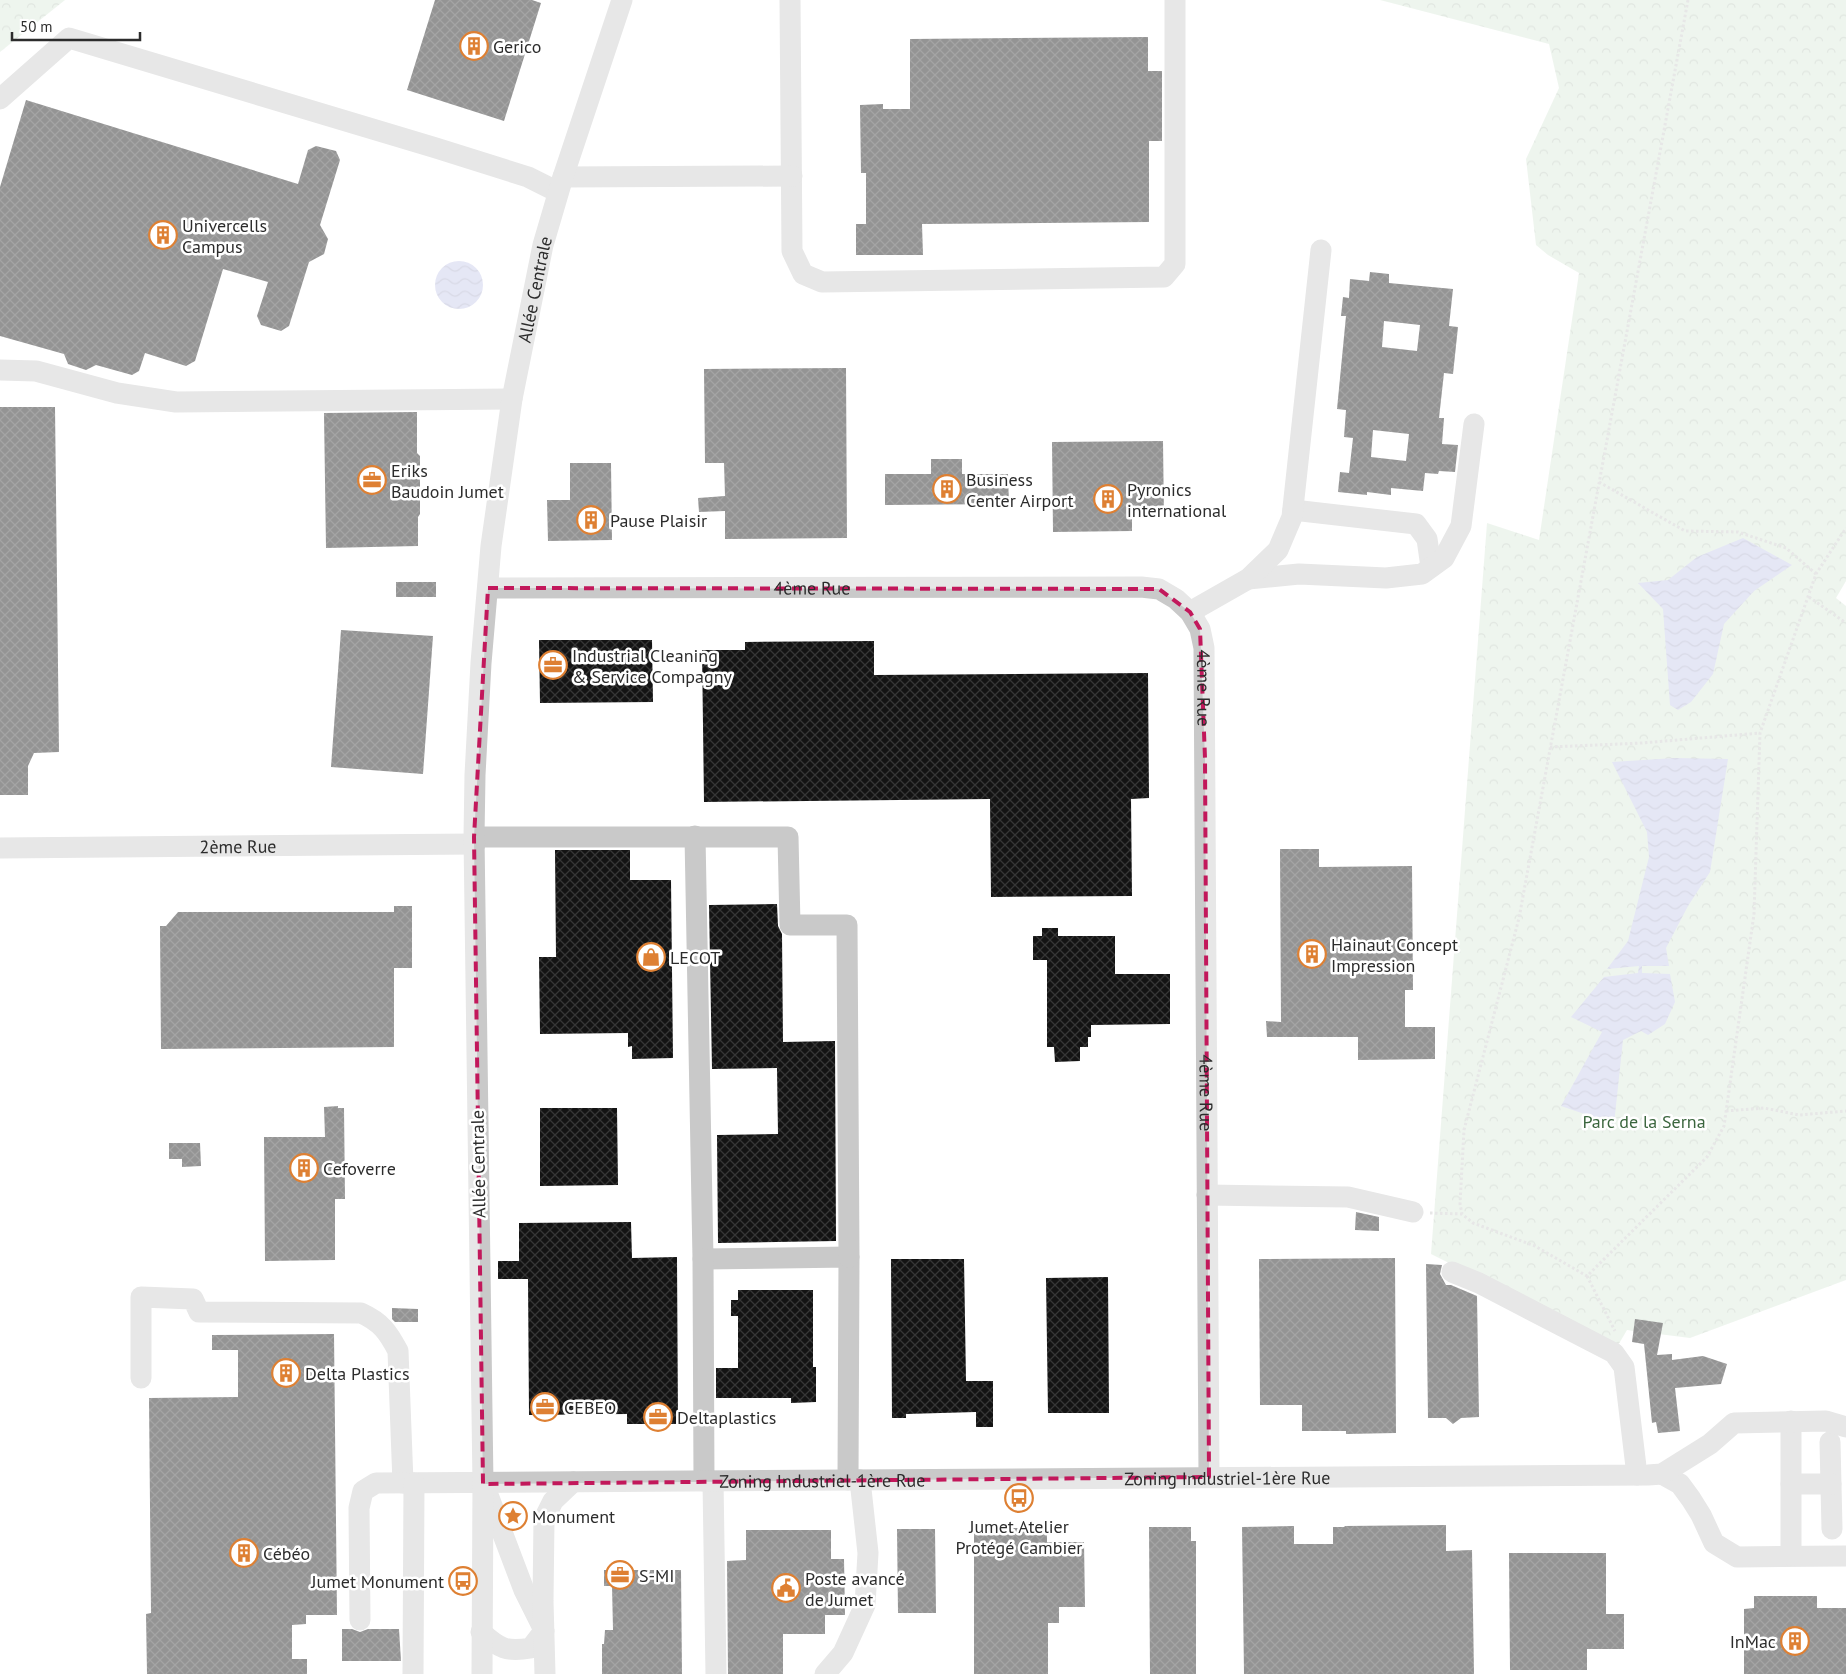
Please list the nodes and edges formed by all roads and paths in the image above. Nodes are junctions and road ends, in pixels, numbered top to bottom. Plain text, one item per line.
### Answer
1 (622, 0) edge
2 (790, 0) edge
3 (1175, 0) edge
4 (1688, 0) edge
5 (0, 99) edge
6 (792, 176) junction
7 (560, 184) junction
8 (1320, 250) dead end
9 (0, 370) edge
10 (512, 399) junction
11 (1474, 424) dead end
12 (1599, 482) junction
13 (1293, 510) junction
14 (1846, 528) edge
15 (1431, 567) junction
16 (1816, 574) junction
17 (1248, 579) junction
18 (488, 588) junction
19 (1809, 597) junction
20 (1190, 612) junction
21 (1846, 623) edge
22 (1760, 734) junction
23 (1550, 747) junction
24 (695, 836) junction
25 (475, 840) junction
26 (0, 848) edge
27 (1846, 1110) edge
28 (1726, 1111) junction
29 (1207, 1195) junction
30 (1413, 1212) joint
31 (1462, 1214) junction
32 (850, 1257) junction
33 (703, 1259) junction
34 (1452, 1272) dead end
35 (1587, 1276) junction
36 (1620, 1360) junction
37 (142, 1378) dead end
38 (1791, 1421) junction
39 (1846, 1426) edge
40 (1830, 1442) dead end
41 (1662, 1474) junction
42 (1636, 1476) junction
43 (1209, 1477) junction
44 (854, 1480) junction
45 (709, 1481) junction
46 (573, 1482) junction
47 (408, 1483) junction
48 (483, 1484) junction
49 (1791, 1484) junction
50 (1831, 1484) junction
51 (1832, 1529) dead end
52 (1791, 1555) junction
53 (1846, 1556) edge
54 (360, 1620) dead end
55 (544, 1631) junction
56 (481, 1632) junction
57 (413, 1674) edge
58 (482, 1674) edge
59 (545, 1674) edge
60 (716, 1674) edge
61 (824, 1674) edge

1 - 7 street, Allée Centrale
2 - 6 street
3 - 6 street
4 - 12 path
5 - 7 street
6 - 7 street
7 - 10 street, Allée Centrale
8 - 13 street
9 - 10 street
10 - 18 street, Allée Centrale
11 - 15 street
12 - 16 path
12 - 23 path
13 - 15 street
13 - 17 street
14 - 16 path
15 - 17 street
16 - 19 path
17 - 20 street
18 - 20 street, 4ème Rue
18 - 25 street, Allée Centrale
19 - 21 path
19 - 22 path
20 - 29 street, 4ème Rue
22 - 23 path
22 - 28 path
23 - 31 path
24 - 25 street, 2ème Rue
24 - 32 street, 2ème Rue
24 - 33 street
25 - 26 street, 2ème Rue
25 - 48 street, Allée Centrale
27 - 28 path
28 - 35 path
29 - 30 street
29 - 43 street, 4ème Rue
30 - 31 path
31 - 35 path
32 - 33 street
32 - 44 street
33 - 45 street
34 - 36 street
35 - 36 path
36 - 42 street
37 - 47 street
38 - 39 street
38 - 41 street
38 - 49 street
40 - 50 street
41 - 42 street, Zoning Industriel-1ère Rue
41 - 52 street
42 - 43 street, Zoning Industriel-1ère Rue
43 - 44 street, Zoning Industriel-1ère Rue
44 - 45 street, Zoning Industriel-1ère Rue
44 - 61 street
45 - 46 street, Zoning Industriel-1ère Rue
45 - 60 street
46 - 48 street, Zoning Industriel-1ère Rue
46 - 55 street
47 - 48 street, Zoning Industriel-1ère Rue
47 - 54 street, Zoning Industriel-1ère Rue
47 - 57 street
48 - 55 street
48 - 56 street, Allée Centrale
49 - 50 street
49 - 52 street
50 - 51 street
52 - 53 street
55 - 56 street
55 - 59 street
56 - 58 street, Allée Centrale

